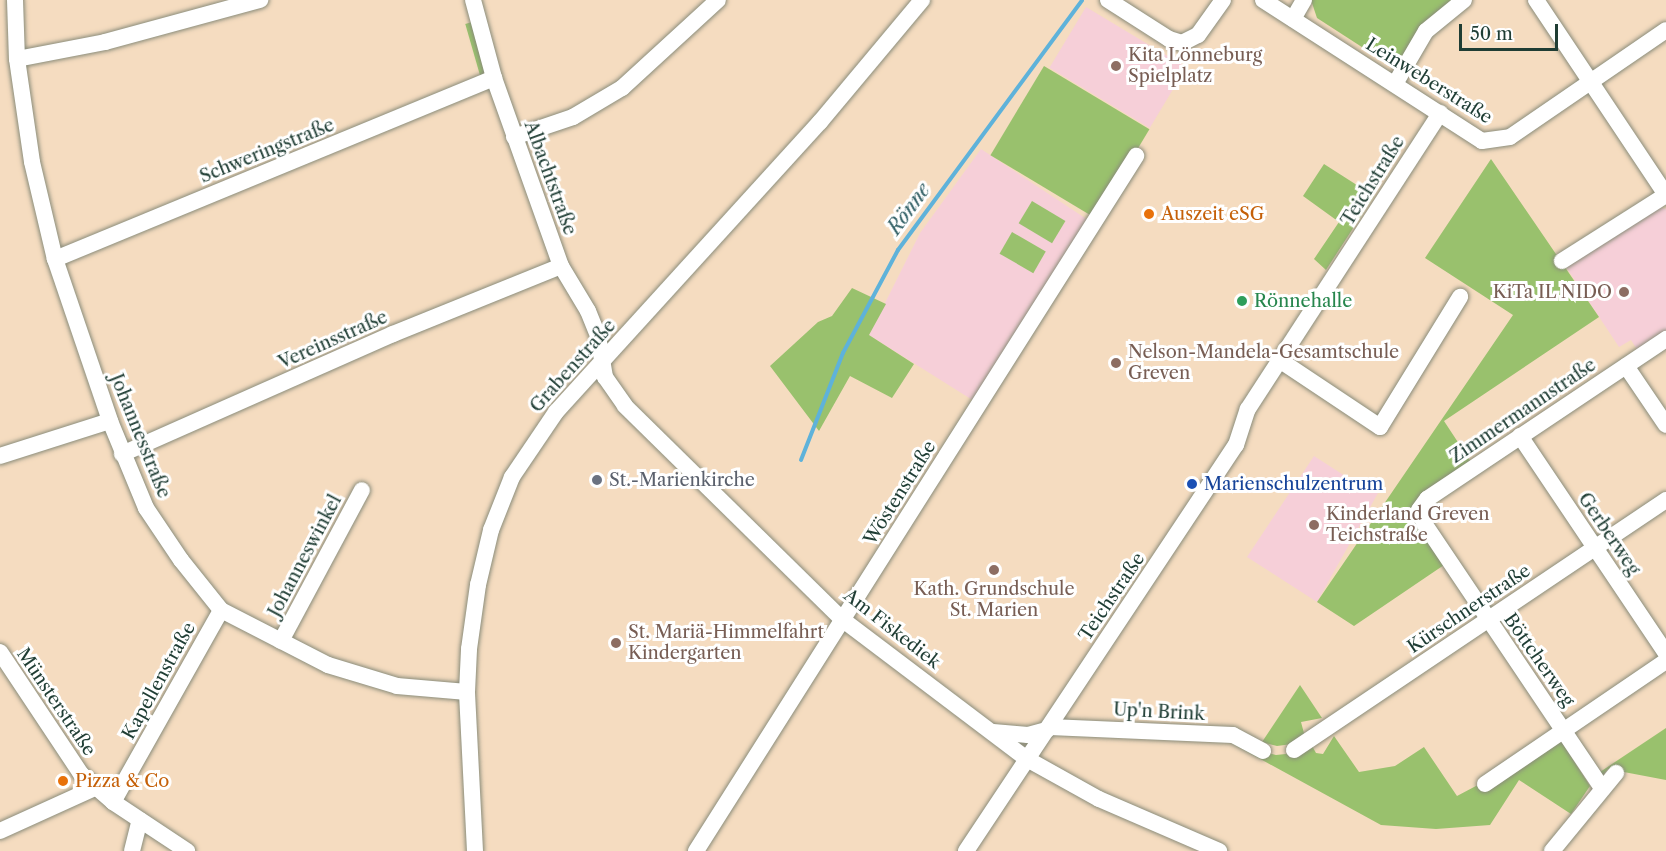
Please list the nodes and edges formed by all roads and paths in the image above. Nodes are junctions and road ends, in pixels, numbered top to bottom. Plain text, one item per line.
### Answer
1 (15, 0) edge
2 (260, 0) edge
3 (473, 0) edge
4 (718, 0) edge
5 (922, 0) edge
6 (1108, 0) edge
7 (1223, 0) edge
8 (1263, 0) edge
9 (1304, 0) edge
10 (1464, 0) edge
11 (1536, 0) edge
12 (1293, 19) junction
13 (1666, 30) edge
14 (17, 59) junction
15 (494, 78) junction
16 (1592, 80) junction
17 (1395, 84) junction
18 (1440, 113) junction
19 (514, 137) junction
20 (1136, 156) dead end
21 (1666, 195) edge
22 (56, 259) junction
23 (1562, 261) dead end
24 (561, 266) junction
25 (1460, 297) dead end
26 (1666, 339) edge
27 (1281, 361) junction
28 (602, 363) junction
29 (1626, 366) junction
30 (110, 421) junction
31 (1666, 425) edge
32 (1520, 436) junction
33 (122, 454) junction
34 (0, 456) edge
35 (362, 490) dead end
36 (1666, 500) edge
37 (1425, 525) joint
38 (1594, 548) junction
39 (221, 610) junction
40 (843, 620) junction
41 (1488, 620) junction
42 (281, 641) junction
43 (0, 652) edge
44 (1666, 653) edge
45 (1666, 661) edge
46 (467, 692) junction
47 (1049, 729) junction
48 (1564, 730) junction
49 (993, 732) junction
50 (1294, 750) dead end
51 (1263, 751) dead end
52 (1028, 759) junction
53 (1616, 773) dead end
54 (1485, 784) dead end
55 (95, 788) junction
56 (1602, 788) junction
57 (113, 802) junction
58 (140, 820) junction
59 (0, 831) edge
60 (132, 851) edge
61 (187, 851) edge
62 (475, 851) edge
63 (696, 851) edge
64 (966, 851) edge
65 (1219, 851) edge
66 (1552, 851) edge

1 - 14 street, Johannesstraße
2 - 14 street
3 - 15 street, Albachtstraße
4 - 19 street
5 - 28 street, Grabenstraße
6 - 7 street
8 - 12 street, Leinweberstraße
9 - 12 street
10 - 17 street
11 - 16 street
12 - 17 street, Leinweberstraße
13 - 16 street, Leinweberstraße
14 - 22 street, Johannesstraße
15 - 19 street, Albachtstraße
15 - 22 street, Schweringstraße
16 - 18 street, Leinweberstraße
16 - 21 street
17 - 18 street, Leinweberstraße
18 - 27 street, Teichstraße
19 - 24 street, Albachtstraße
20 - 40 street, Wöstenstraße
21 - 23 street
22 - 30 street, Johannesstraße
24 - 28 street, Albachtstraße
24 - 33 street, Vereinsstraße
25 - 27 street
26 - 29 street, Zimmermannstraße
27 - 47 street, Teichstraße
28 - 40 street, Am Fiskediek
28 - 46 street, Grabenstraße
29 - 31 street
29 - 32 street, Zimmermannstraße
30 - 33 street, Johannesstraße
30 - 34 street
32 - 37 street, Zimmermannstraße
32 - 38 street, Gerberweg
33 - 39 street, Johannesstraße
35 - 42 street, Johanneswinkel
36 - 38 street, Kürschnerstraße
37 - 41 street, Böttcherweg
38 - 41 street, Kürschnerstraße
38 - 44 street, Gerberweg
39 - 42 street, Johannesstraße
39 - 57 street, Kapellenstraße
40 - 49 street, Am Fiskediek
40 - 63 street, Wöstenstraße
41 - 48 street, Böttcherweg
41 - 50 street, Kürschnerstraße
42 - 46 street, Johannesstraße
43 - 55 street, Münsterstraße
45 - 48 street
46 - 62 street, Grabenstraße
47 - 49 street, Up'n Brink
47 - 51 street, Up'n Brink
47 - 52 street, Teichstraße
48 - 54 street
48 - 56 street, Böttcherweg
49 - 52 street, Am Fiskediek
52 - 64 street, Teichstraße
52 - 65 street, Am Fiskediek
53 - 56 street
55 - 57 street, Münsterstraße
55 - 59 street
56 - 66 street
57 - 58 street, Münsterstraße
58 - 60 street
58 - 61 street, Münsterstraße

